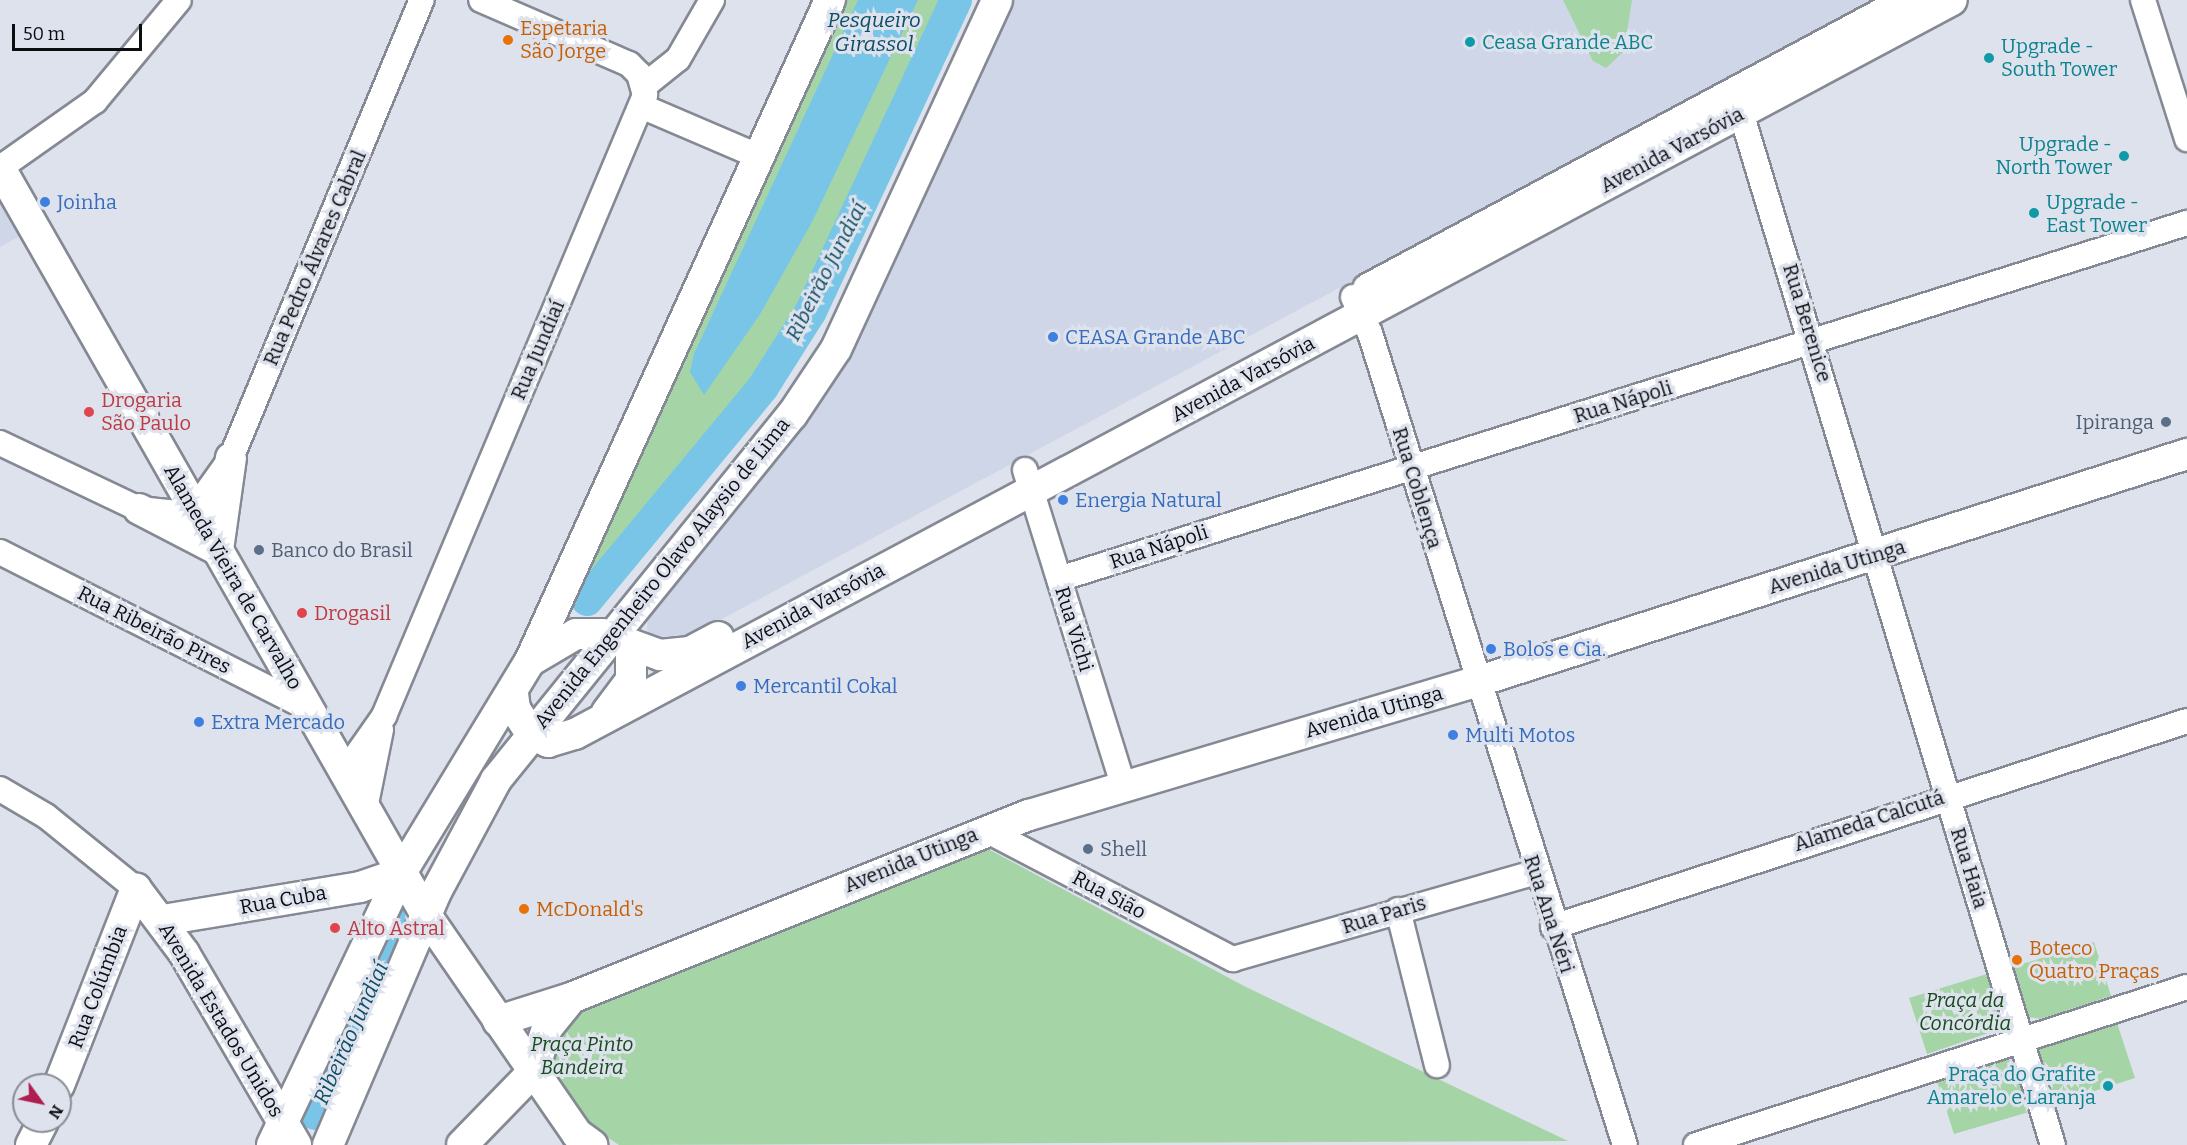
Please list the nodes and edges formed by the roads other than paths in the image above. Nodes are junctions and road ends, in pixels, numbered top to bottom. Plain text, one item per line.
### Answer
1 (179, 0) edge
2 (422, 0) edge
3 (712, 0) edge
4 (830, 0) edge
5 (997, 0) edge
6 (1908, 0) edge
7 (1952, 0) edge
8 (2143, 0) edge
9 (495, 2) edge
10 (2177, 70) edge
11 (643, 96) junction
12 (1738, 102) junction
13 (2187, 139) edge
14 (760, 157) junction
15 (0, 168) edge
16 (2187, 223) edge
17 (1359, 306) junction
18 (1815, 344) junction
19 (0, 443) edge
20 (2187, 454) edge
21 (231, 458) junction
22 (1410, 467) junction
23 (1028, 480) junction
24 (192, 506) junction
25 (139, 508) junction
26 (218, 550) junction
27 (0, 552) edge
28 (1876, 555) junction
29 (1059, 579) junction
30 (620, 642) junction
31 (530, 661) junction
32 (1476, 682) junction
33 (513, 694) junction
34 (308, 708) junction
35 (384, 716) junction
36 (599, 721) junction
37 (2187, 721) edge
38 (531, 734) junction
39 (344, 772) junction
40 (1124, 788) junction
41 (1, 792) edge
42 (1948, 796) junction
43 (365, 809) junction
44 (986, 830) junction
45 (1536, 872) junction
46 (401, 873) junction
47 (136, 889) junction
48 (1398, 910) junction
49 (426, 915) junction
50 (163, 921) junction
51 (1553, 927) junction
52 (1233, 959) joint
53 (2187, 987) edge
54 (571, 998) junction
55 (498, 1021) junction
56 (2020, 1039) junction
57 (1437, 1065) dead end
58 (533, 1072) junction
59 (64, 1073) edge
60 (284, 1138) edge
61 (328, 1145) edge
62 (462, 1145) edge
63 (592, 1145) edge
64 (1625, 1145) edge
65 (1696, 1145) edge
66 (2053, 1145) edge

1 - 15 street
2 - 21 street, Rua Pedro Álvares Cabral
3 - 11 street, Rua Jundiaí
4 - 14 main road, Avenida Engenheiro Olavo Alaysio de Lima
5 - 30 main road, Avenida Engenheiro Olavo Alaysio de Lima
6 - 12 main road, Avenida Varsóvia
7 - 12 main road, Avenida Varsóvia
8 - 10 street
9 - 11 street
10 - 13 street
11 - 14 street
11 - 35 street, Rua Jundiaí
12 - 17 main road, Avenida Varsóvia
12 - 18 street, Rua Berenice
14 - 31 main road, Avenida Engenheiro Olavo Alaysio de Lima
15 - 24 main road, Alameda Vieira de Carvalho
16 - 18 street, Rua Nápoli
17 - 22 street, Rua Coblença
17 - 23 main road, Avenida Varsóvia
18 - 22 street, Rua Nápoli
18 - 28 street, Rua Berenice
19 - 25 street
20 - 28 main road, Avenida Utinga
21 - 24 street, Rua Pedro Álvares Cabral
21 - 26 main road
22 - 29 street, Rua Nápoli
22 - 32 street, Rua Coblença
23 - 29 street, Rua Vichi
23 - 30 main road, Avenida Varsóvia
23 - 36 main road, Avenida Varsóvia
24 - 25 street
24 - 26 main road, Alameda Vieira de Carvalho
25 - 26 main road
26 - 34 main road, Alameda Vieira de Carvalho
27 - 34 street, Rua Ribeirão Pires
28 - 32 main road, Avenida Utinga
28 - 42 street, Rua Haia
29 - 40 street, Rua Vichi
30 - 31 main road, Avenida Varsóvia
30 - 36 main road
30 - 38 main road, Avenida Engenheiro Olavo Alaysio de Lima
31 - 33 main road, Avenida Engenheiro Olavo Alaysio de Lima
32 - 40 main road, Avenida Utinga
32 - 45 street, Rua Ana Néri
33 - 38 main road
33 - 46 main road, Avenida Engenheiro Olavo Alaysio de Lima
34 - 39 main road, Alameda Vieira de Carvalho
35 - 39 street, Rua Jundiaí
35 - 43 street, Rua Jundiaí
36 - 38 main road, Avenida Varsóvia
37 - 42 street, Alameda Calcutá
38 - 49 main road, Avenida Engenheiro Olavo Alaysio de Lima
39 - 43 main road, Alameda Vieira de Carvalho
40 - 44 main road, Avenida Utinga
41 - 47 street, Avenida Estados Unidos
42 - 51 street, Alameda Calcutá
42 - 56 street, Rua Haia
43 - 46 main road, Alameda Vieira de Carvalho
44 - 52 street, Rua Sião
44 - 54 main road, Avenida Utinga
45 - 48 street, Rua Paris
45 - 51 street, Rua Ana Néri
46 - 49 main road, Alameda Vieira de Carvalho
46 - 50 main road, Rua Cuba
46 - 60 main road, Avenida Engenheiro Olavo Alaysio de Lima
47 - 50 main road, Avenida Estados Unidos
47 - 59 main road, Rua Colúmbia
48 - 52 street, Rua Paris
48 - 57 street
49 - 55 main road, Alameda Vieira de Carvalho
49 - 61 main road, Avenida Engenheiro Olavo Alaysio de Lima
50 - 60 main road, Avenida Estados Unidos
51 - 64 street, Rua Ana Néri
53 - 56 street
54 - 55 main road, Avenida Utinga
54 - 58 main road
55 - 58 main road, Alameda Vieira de Carvalho
56 - 65 street
56 - 66 street, Rua Haia
58 - 62 main road
58 - 63 main road

